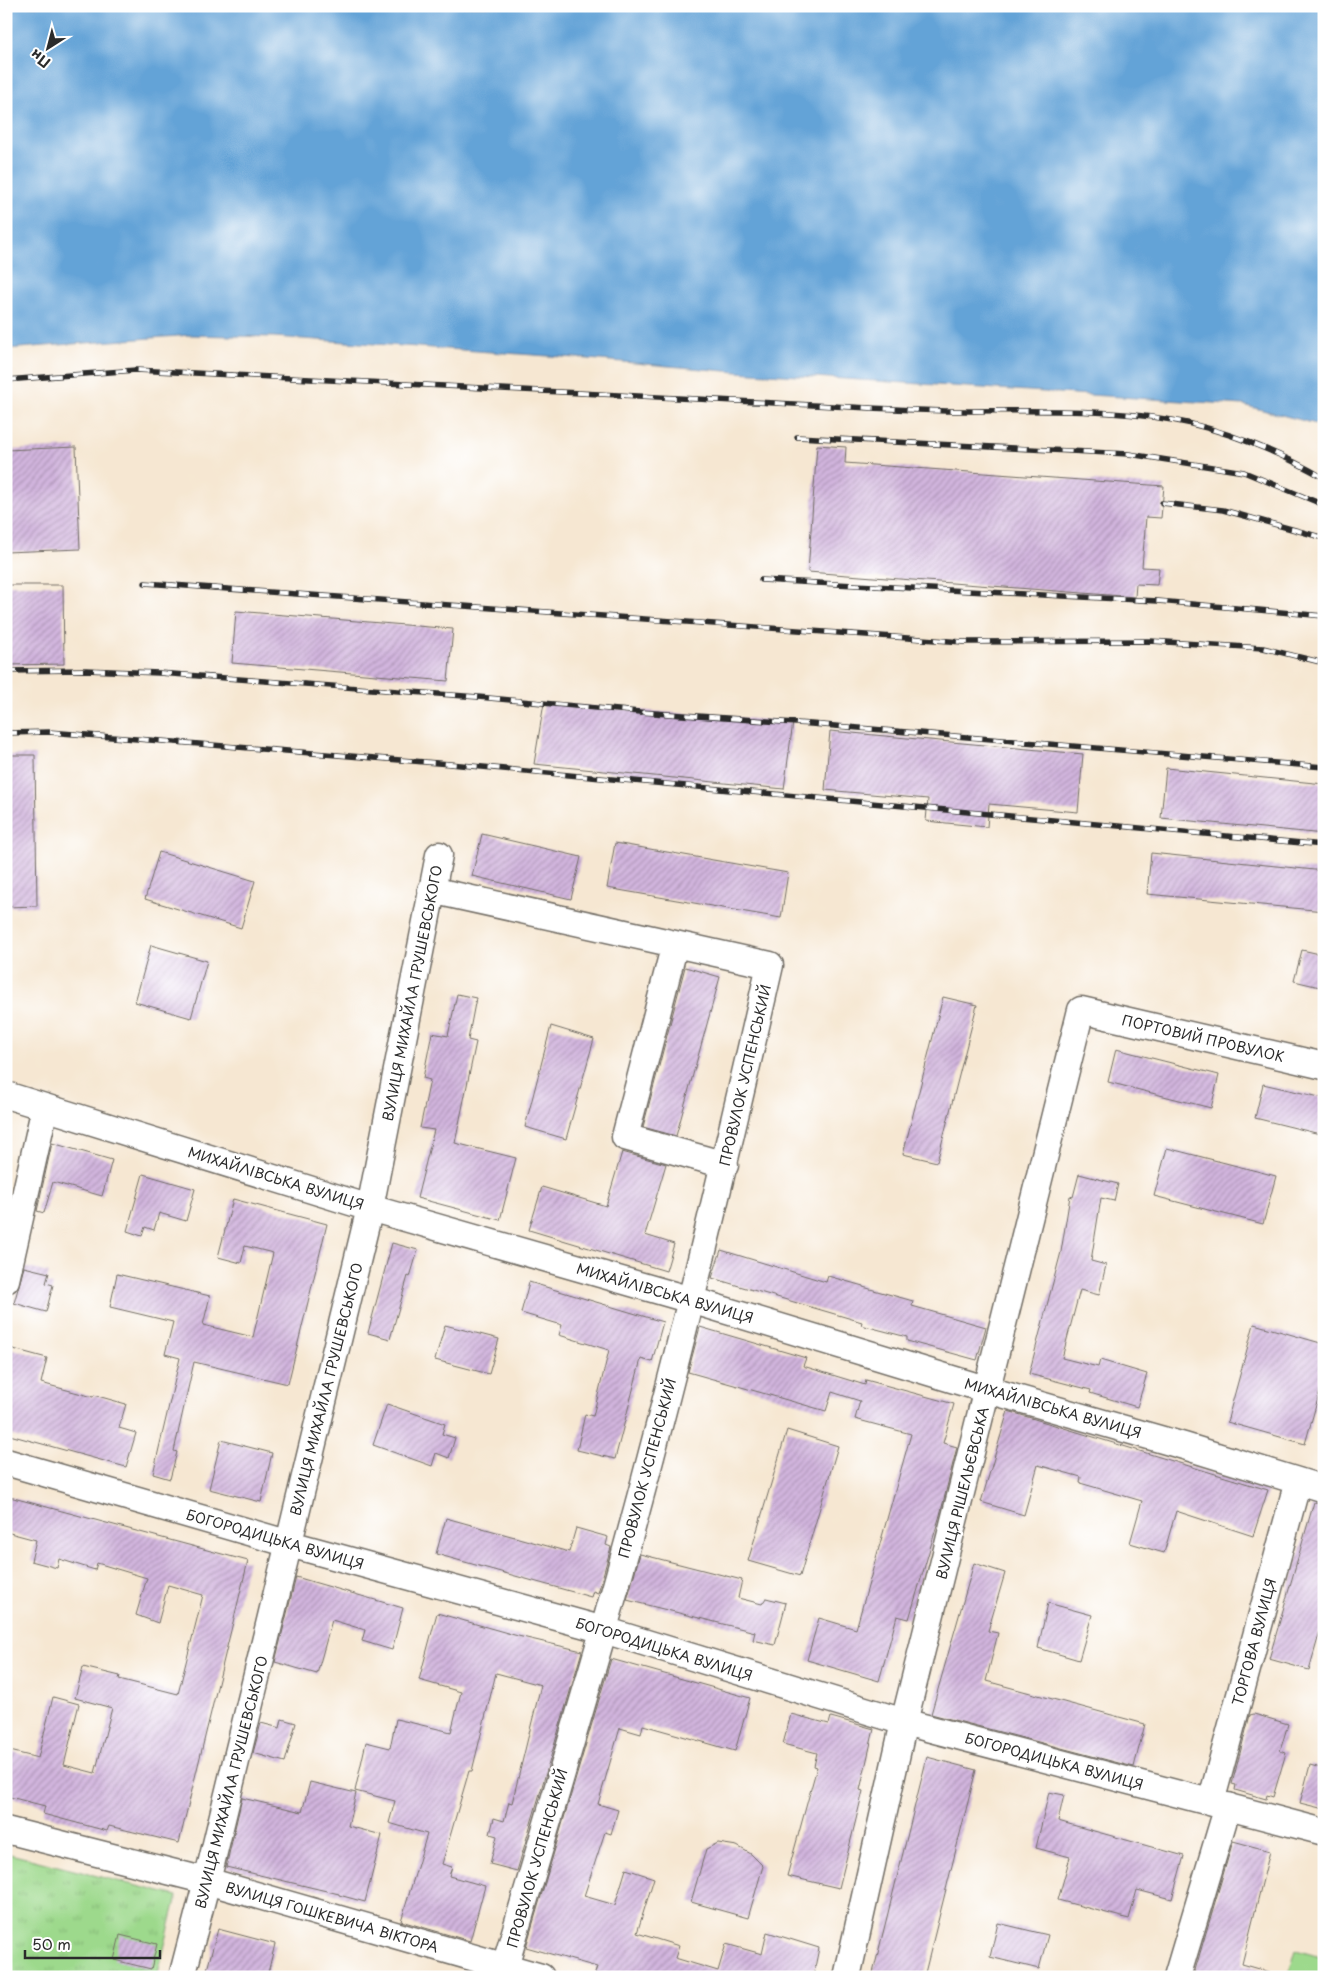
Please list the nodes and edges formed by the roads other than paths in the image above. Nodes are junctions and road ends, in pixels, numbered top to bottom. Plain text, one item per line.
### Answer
1 (438, 855) dead end
2 (431, 890) junction
3 (675, 944) junction
4 (1081, 1010) joint
5 (1324, 1066) edge
6 (6, 1095) edge
7 (45, 1107) junction
8 (725, 1165) junction
9 (370, 1208) junction
10 (6, 1280) edge
11 (691, 1300) junction
12 (988, 1390) junction
13 (6, 1462) edge
14 (1298, 1482) junction
15 (1324, 1489) edge
16 (289, 1544) junction
17 (604, 1630) junction
18 (904, 1722) junction
19 (1219, 1804) junction
20 (6, 1830) edge
21 (1324, 1832) edge
22 (207, 1881) junction
23 (505, 1966) junction
24 (182, 1977) edge
25 (541, 1977) edge
26 (847, 1977) edge
27 (1177, 1977) edge

1 - 2 street, ВУЛИЦЯ МИХАЙЛА ГРУШЕВСЬКОГО
2 - 3 street
2 - 9 street, ВУЛИЦЯ МИХАЙЛА ГРУШЕВСЬКОГО
3 - 8 street, ПРОВУЛОК УСПЕНСЬКИЙ
3 - 8 street
4 - 5 street, ПОРТОВИЙ ПРОВУЛОК
4 - 12 street, ВУЛИЦЯ РІШЕЛЬЄВСЬКА
6 - 7 street, МИХАЙЛІВСЬКА ВУЛИЦЯ
7 - 9 street, МИХАЙЛІВСЬКА ВУЛИЦЯ
7 - 10 street
8 - 11 street, ПРОВУЛОК УСПЕНСЬКИЙ
9 - 11 street, МИХАЙЛІВСЬКА ВУЛИЦЯ
9 - 16 street, ВУЛИЦЯ МИХАЙЛА ГРУШЕВСЬКОГО
11 - 12 street, МИХАЙЛІВСЬКА ВУЛИЦЯ
11 - 17 street, ПРОВУЛОК УСПЕНСЬКИЙ
12 - 14 street, МИХАЙЛІВСЬКА ВУЛИЦЯ
12 - 18 street, ВУЛИЦЯ РІШЕЛЬЄВСЬКА
13 - 16 street, БОГОРОДИЦЬКА ВУЛИЦЯ
14 - 15 street, МИХАЙЛІВСЬКА ВУЛИЦЯ
14 - 19 street, ТОРГОВА ВУЛИЦЯ
16 - 17 street, БОГОРОДИЦЬКА ВУЛИЦЯ
16 - 22 street, ВУЛИЦЯ МИХАЙЛА ГРУШЕВСЬКОГО
17 - 18 street, БОГОРОДИЦЬКА ВУЛИЦЯ
17 - 23 street, ПРОВУЛОК УСПЕНСЬКИЙ
18 - 19 street, БОГОРОДИЦЬКА ВУЛИЦЯ
18 - 26 street, ВУЛИЦЯ РІШЕЛЬЄВСЬКА
19 - 21 street, БОГОРОДИЦЬКА ВУЛИЦЯ
19 - 27 street, ТОРГОВА ВУЛИЦЯ
20 - 22 street, ВУЛИЦЯ ГОШКЕВИЧА ВІКТОРА
22 - 23 street, ВУЛИЦЯ ГОШКЕВИЧА ВІКТОРА
22 - 24 street, ВУЛИЦЯ МИХАЙЛА ГРУШЕВСЬКОГО
23 - 25 street, ВУЛИЦЯ ГОШКЕВИЧА ВІКТОРА

